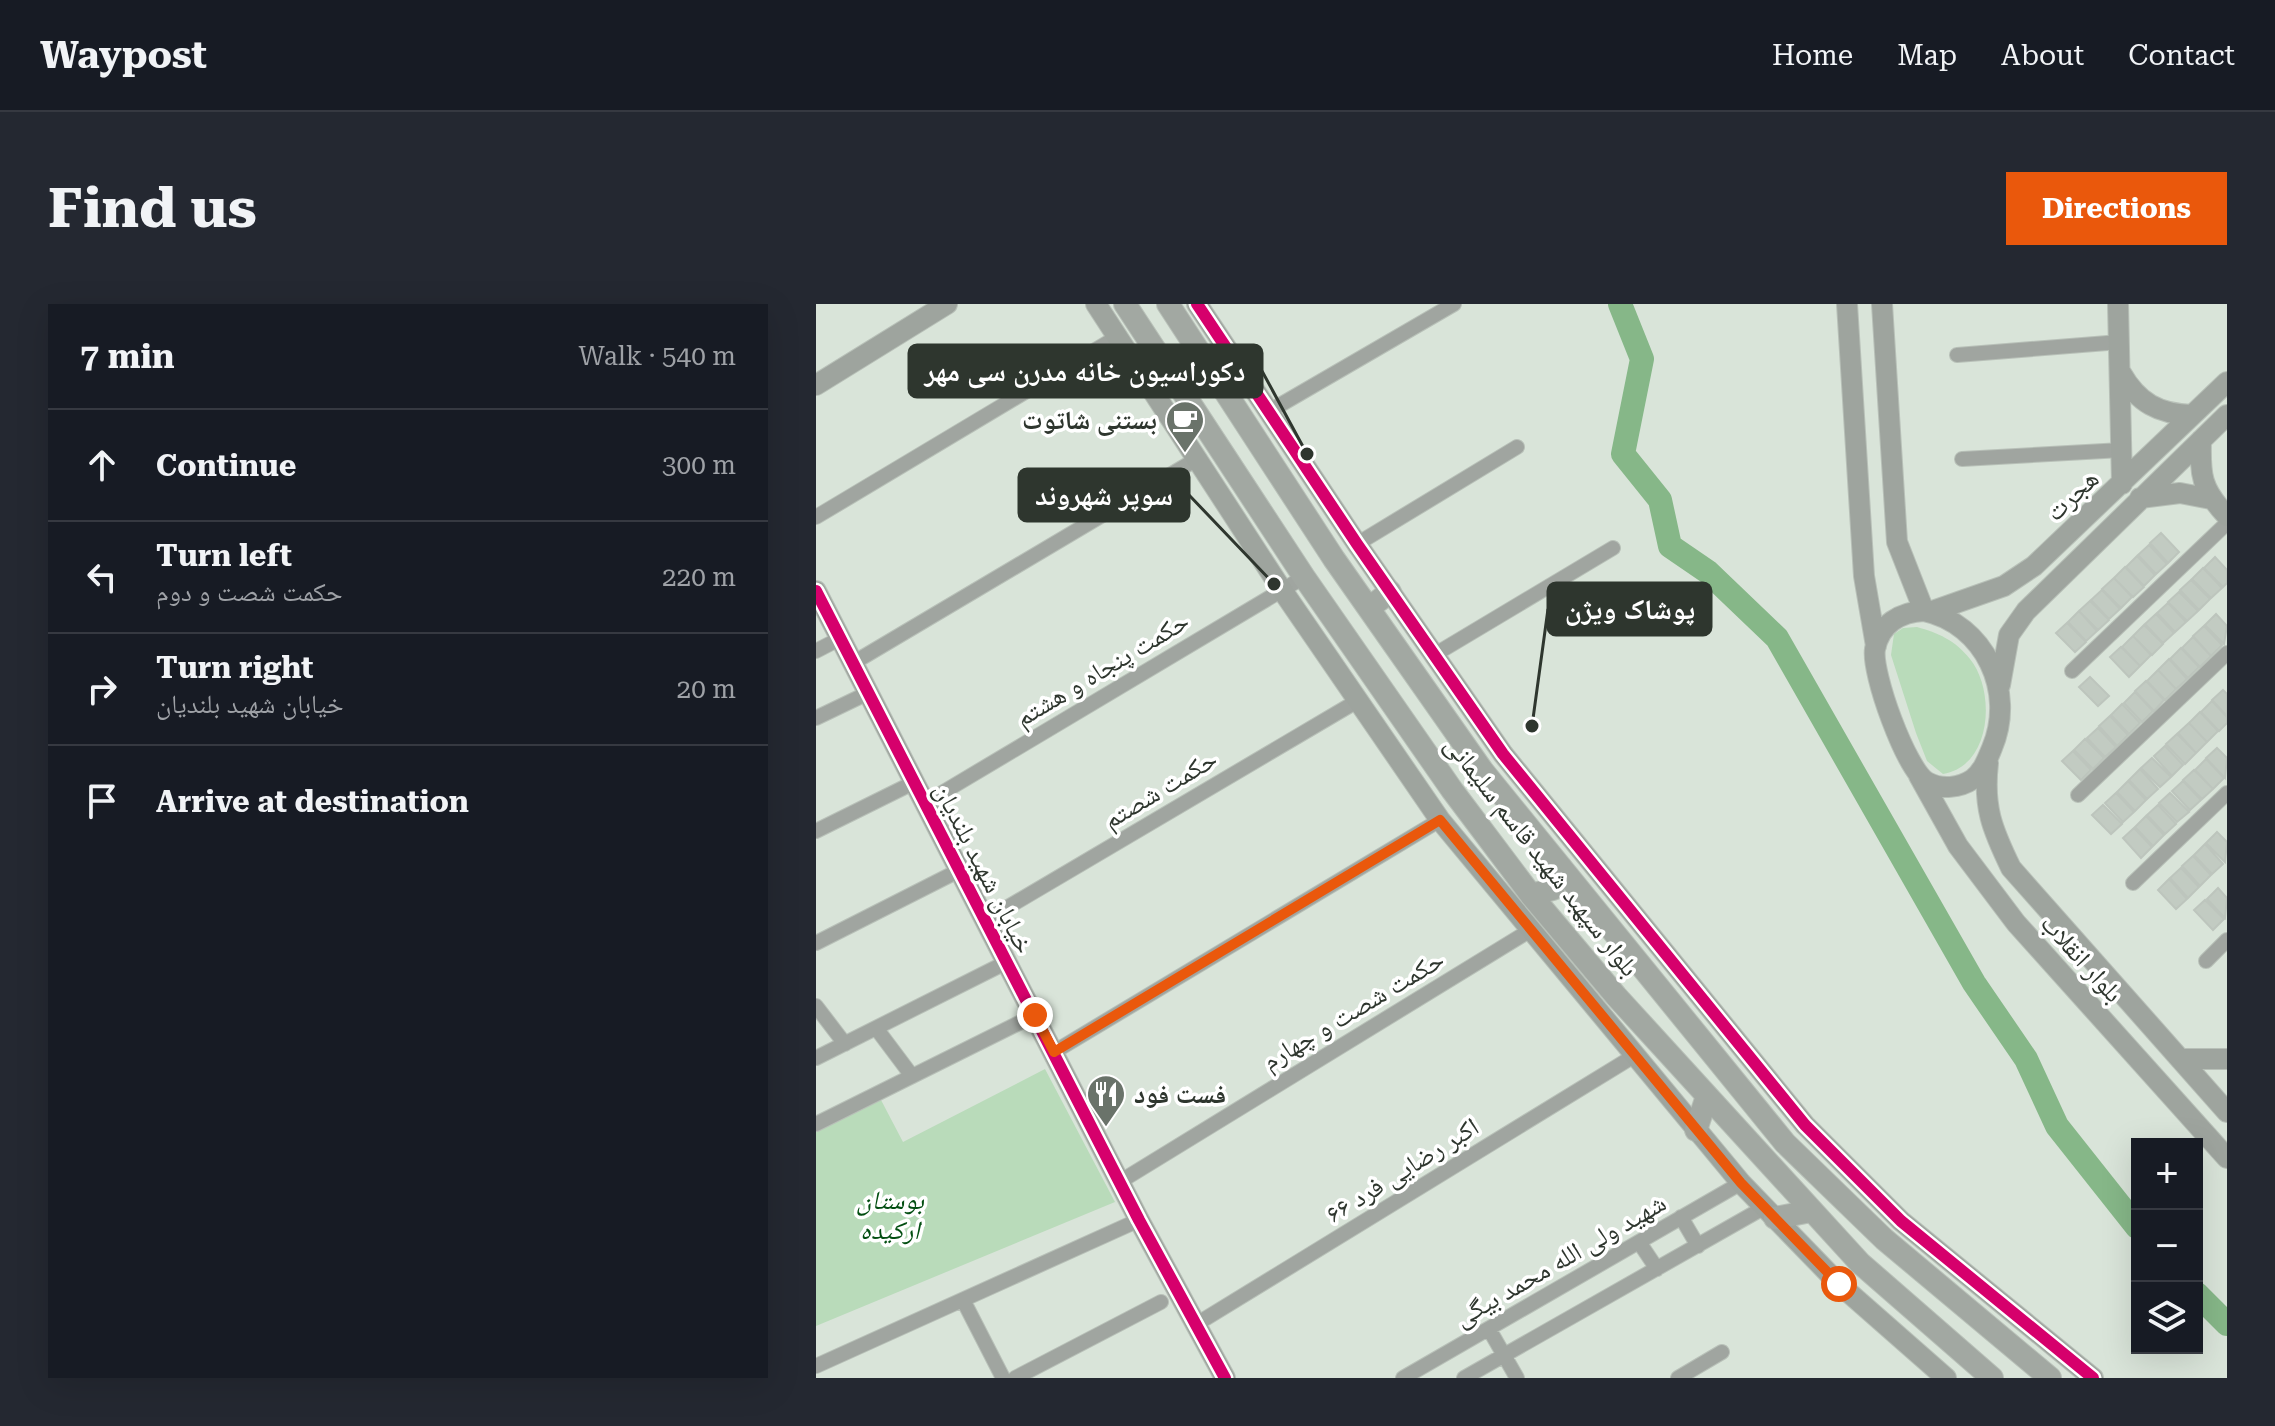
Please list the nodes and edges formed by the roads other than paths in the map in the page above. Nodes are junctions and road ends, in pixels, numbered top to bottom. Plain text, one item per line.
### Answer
1 (947, 304) edge
2 (1096, 304) edge
3 (1125, 304) edge
4 (1168, 304) edge
5 (1197, 304) edge
6 (1454, 304) edge
7 (1847, 304) edge
8 (1882, 304) edge
9 (2118, 304) edge
10 (1117, 337) junction
11 (2120, 342) junction
12 (1957, 355) dead end
13 (2119, 370) junction
14 (2227, 382) edge
15 (816, 385) edge
16 (1268, 412) junction
17 (2192, 415) junction
18 (2227, 415) edge
19 (2201, 440) junction
20 (1517, 447) dead end
21 (2122, 450) junction
22 (1197, 459) junction
23 (1962, 459) dead end
24 (2122, 484) junction
25 (2140, 498) junction
26 (2211, 499) junction
27 (2227, 516) edge
28 (816, 517) edge
29 (2227, 523) edge
30 (1357, 544) junction
31 (1613, 548) dead end
32 (1304, 577) junction
33 (1282, 590) junction
34 (816, 591) edge
35 (1390, 592) junction
36 (1369, 608) junction
37 (1927, 611) junction
38 (841, 638) junction
39 (1876, 647) junction
40 (816, 651) edge
41 (2227, 653) edge
42 (1434, 655) junction
43 (853, 663) junction
44 (2072, 671) dead end
45 (2000, 689) junction
46 (868, 693) junction
47 (1359, 700) junction
48 (816, 718) edge
49 (1988, 757) junction
50 (1919, 776) junction
51 (915, 782) junction
52 (2227, 793) edge
53 (2078, 795) dead end
54 (925, 803) junction
55 (1440, 820) junction
56 (816, 831) edge
57 (1561, 867) junction
58 (960, 870) junction
59 (2133, 883) dead end
60 (1531, 895) junction
61 (1586, 898) junction
62 (986, 920) junction
63 (1554, 923) junction
64 (1529, 931) junction
65 (2227, 940) edge
66 (816, 943) edge
67 (2206, 961) dead end
68 (1007, 962) junction
69 (816, 1006) edge
70 (1035, 1015) junction
71 (876, 1028) junction
72 (845, 1044) junction
73 (1054, 1052) junction
74 (1634, 1056) junction
75 (816, 1058) edge
76 (2180, 1059) junction
77 (2227, 1059) edge
78 (912, 1076) junction
79 (1707, 1096) junction
80 (2227, 1112) edge
81 (816, 1124) edge
82 (1696, 1130) junction
83 (2227, 1158) edge
84 (1121, 1181) junction
85 (1741, 1183) junction
86 (1811, 1211) junction
87 (1770, 1212) junction
88 (1681, 1217) junction
89 (1139, 1220) junction
90 (1639, 1242) junction
91 (1698, 1246) junction
92 (1657, 1269) junction
93 (963, 1300) junction
94 (1161, 1302) dead end
95 (1195, 1325) junction
96 (1489, 1329) junction
97 (1722, 1352) dead end
98 (1503, 1355) junction
99 (816, 1366) edge
100 (1003, 1378) edge
101 (1015, 1378) edge
102 (1225, 1378) edge
103 (1403, 1378) edge
104 (1464, 1378) edge
105 (1517, 1378) edge
106 (1678, 1378) edge
107 (1946, 1378) edge
108 (1992, 1378) edge
109 (2050, 1378) edge
110 (2093, 1378) edge

1 - 15 street
2 - 10 street
3 - 32 main road, بلوار سپهبد شهید قاسم سلیمانی
4 - 36 main road, بلوار سپهبد شهید قاسم سلیمانی
5 - 16 street
6 - 16 street
7 - 39 street
8 - 37 street
9 - 11 street
10 - 22 street
10 - 28 street
11 - 12 street
11 - 13 street
13 - 17 street
13 - 21 street
14 - 17 street, هجرت
16 - 30 street
17 - 24 street, هجرت
18 - 19 street, هجرت
19 - 25 street, هجرت
19 - 26 street
20 - 30 street
21 - 23 street
21 - 24 street
22 - 33 street
22 - 43 street
24 - 37 street, هجرت
25 - 26 street
25 - 45 street, هجرت
26 - 27 street
29 - 44 street
30 - 35 street
31 - 42 street
32 - 33 street, حکمت پنجاه و هشتم
32 - 60 main road, بلوار سپهبد شهید قاسم سلیمانی
33 - 47 street
33 - 54 street, حکمت پنجاه و هشتم
34 - 38 street, خیابان شهید بلندیان
35 - 36 main road
35 - 42 street
36 - 57 main road, بلوار سپهبد شهید قاسم سلیمانی
37 - 39 street
37 - 45 street
38 - 40 street
38 - 43 street, خیابان شهید بلندیان
39 - 50 street
41 - 53 street
42 - 110 street
43 - 46 street, خیابان شهید بلندیان
45 - 49 street
46 - 48 street
46 - 51 street, خیابان شهید بلندیان
47 - 55 street
47 - 62 street, حکمت شصتم
49 - 50 street
49 - 76 street, بلوار انقلاب
50 - 83 street, بلوار انقلاب
51 - 54 street, خیابان شهید بلندیان
51 - 56 street
52 - 59 street
54 - 58 street, خیابان شهید بلندیان
55 - 64 street
55 - 73 street
57 - 60 main road
57 - 61 main road, بلوار سپهبد شهید قاسم سلیمانی
58 - 62 street, خیابان شهید بلندیان
58 - 66 street
60 - 63 main road, بلوار سپهبد شهید قاسم سلیمانی
61 - 63 main road
61 - 109 main road, بلوار سپهبد شهید قاسم سلیمانی
62 - 68 street, خیابان شهید بلندیان
63 - 79 main road, بلوار سپهبد شهید قاسم سلیمانی
64 - 74 street
64 - 84 street, حکمت شصت و چهارم
65 - 67 street
68 - 70 street, خیابان شهید بلندیان
68 - 71 street
69 - 72 street
70 - 73 street, خیابان شهید بلندیان
70 - 78 street
71 - 72 street
71 - 78 street
72 - 75 street
73 - 84 street, خیابان شهید بلندیان
74 - 82 street
74 - 95 street, ۶۶ اکبر رضایی فرد
76 - 77 street
76 - 80 street, بلوار انقلاب
78 - 81 street
79 - 82 main road
79 - 86 main road, بلوار سپهبد شهید قاسم سلیمانی
82 - 85 street
84 - 89 street, خیابان شهید بلندیان
85 - 87 street
85 - 88 street, شهید ولی الله محمد بیگی
86 - 87 main road
86 - 108 main road, بلوار سپهبد شهید قاسم سلیمانی
87 - 91 street, شهید ولی الله محمد بیگی
87 - 107 street
88 - 90 street, شهید ولی الله محمد بیگی
88 - 91 street
89 - 93 street
89 - 95 street, خیابان شهید بلندیان
90 - 92 street
90 - 96 street, شهید ولی الله محمد بیگی
91 - 92 street, شهید ولی الله محمد بیگی
92 - 98 street, شهید ولی الله محمد بیگی
93 - 99 street
93 - 100 street
94 - 101 street
95 - 102 street, خیابان شهید بلندیان
96 - 98 street
96 - 103 street, شهید ولی الله محمد بیگی
97 - 106 street
98 - 104 street, شهید ولی الله محمد بیگی
98 - 105 street

